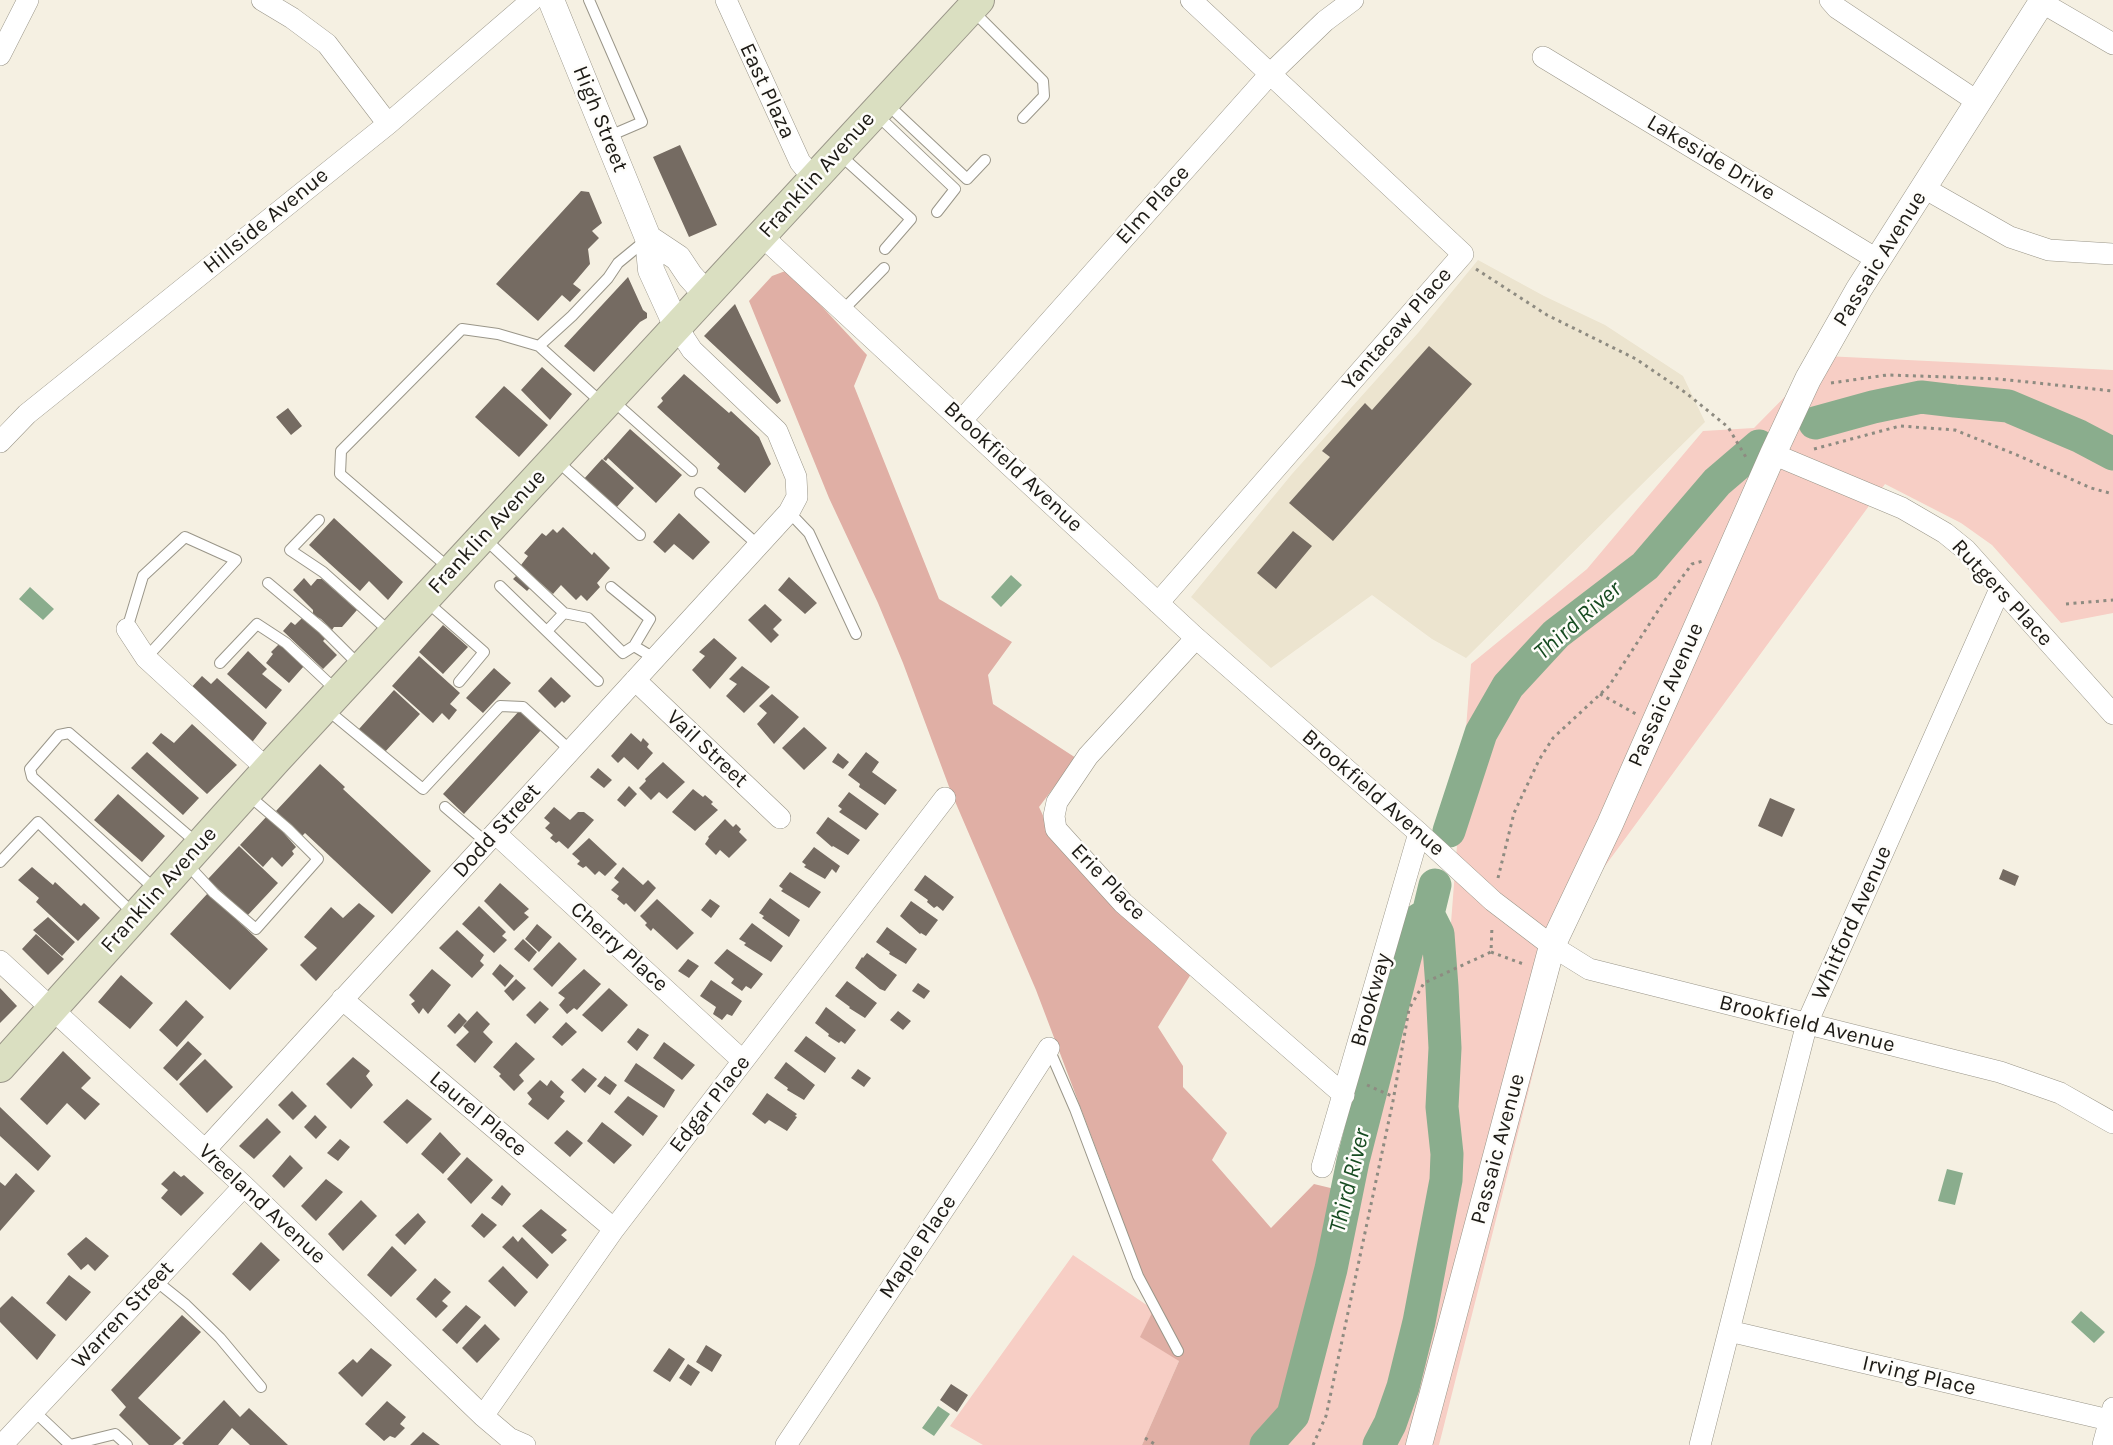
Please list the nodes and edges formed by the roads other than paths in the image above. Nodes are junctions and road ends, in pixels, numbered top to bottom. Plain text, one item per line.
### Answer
1 (28, 0) edge
2 (262, 0) edge
3 (532, 0) edge
4 (551, 0) edge
5 (589, 0) edge
6 (726, 0) edge
7 (1191, 0) edge
8 (1353, 0) edge
9 (1830, 0) edge
10 (2042, 1) edge
11 (975, 4) edge
12 (2113, 44) edge
13 (0, 55) edge
14 (1543, 57) dead end
15 (1270, 74) junction
16 (1978, 102) junction
17 (880, 107) junction
18 (1023, 118) dead end
19 (388, 124) junction
20 (607, 137) junction
21 (838, 153) junction
22 (985, 160) dead end
23 (814, 179) junction
24 (1924, 188) junction
25 (937, 212) dead end
26 (762, 236) junction
27 (648, 238) junction
28 (885, 249) dead end
29 (2113, 254) edge
30 (1878, 260) junction
31 (884, 268) dead end
32 (707, 295) junction
33 (843, 310) junction
34 (677, 327) junction
35 (539, 345) junction
36 (608, 402) junction
37 (962, 420) junction
38 (0, 442) edge
39 (1773, 454) junction
40 (555, 459) junction
41 (692, 471) dead end
42 (700, 492) dead end
43 (789, 512) junction
44 (319, 520) dead end
45 (640, 535) dead end
46 (483, 537) junction
47 (758, 544) junction
48 (451, 571) junction
49 (268, 583) dead end
50 (500, 586) dead end
51 (611, 587) dead end
52 (2000, 589) junction
53 (424, 599) junction
54 (1158, 603) junction
55 (564, 613) junction
56 (127, 629) joint
57 (547, 631) junction
58 (393, 634) junction
59 (856, 634) dead end
60 (1196, 638) junction
61 (634, 646) junction
62 (146, 658) junction
63 (654, 658) junction
64 (220, 663) dead end
65 (362, 668) junction
66 (634, 680) junction
67 (598, 681) dead end
68 (459, 682) dead end
69 (331, 700) junction
70 (2113, 714) edge
71 (570, 750) junction
72 (267, 769) junction
73 (246, 793) junction
74 (945, 798) dead end
75 (445, 807) dead end
76 (780, 818) dead end
77 (1419, 833) junction
78 (490, 838) junction
79 (192, 854) junction
80 (0, 862) edge
81 (158, 892) junction
82 (136, 916) junction
83 (1552, 946) junction
84 (0, 961) edge
85 (342, 999) junction
86 (52, 1010) junction
87 (1807, 1023) junction
88 (1049, 1048) joint
89 (743, 1060) junction
90 (0, 1067) edge
91 (1352, 1089) junction
92 (2113, 1123) edge
93 (205, 1150) junction
94 (1322, 1167) dead end
95 (244, 1186) junction
96 (614, 1229) junction
97 (156, 1281) junction
98 (1729, 1331) junction
99 (1178, 1351) dead end
100 (261, 1387) dead end
101 (34, 1411) junction
102 (2111, 1414) edge
103 (483, 1416) junction
104 (2, 1445) edge
105 (127, 1445) edge
106 (525, 1445) edge
107 (786, 1445) edge
108 (1419, 1445) edge
109 (1700, 1445) edge
110 (2103, 1445) edge

1 - 13 street
2 - 19 street
3 - 19 street, Hillside Avenue
4 - 20 street, High Street
5 - 20 lane
6 - 23 street, East Plaza
7 - 15 street, Yantacaw Place
8 - 15 street, Elm Place
9 - 16 street
10 - 12 street
10 - 16 street, Passaic Avenue
11 - 17 main road, Franklin Avenue
11 - 18 lane
14 - 30 street, Lakeside Drive
15 - 37 street, Elm Place
15 - 54 street, Yantacaw Place
16 - 24 street, Passaic Avenue
17 - 21 main road, Franklin Avenue
17 - 22 lane
17 - 25 lane
19 - 38 street, Hillside Avenue
20 - 27 street, High Street
21 - 23 main road, Franklin Avenue
21 - 28 lane
23 - 26 main road, Franklin Avenue
24 - 29 street
24 - 30 street, Passaic Avenue
26 - 32 main road, Franklin Avenue
26 - 33 street, Brookfield Avenue
27 - 32 street
27 - 34 street, High Street
27 - 35 lane
30 - 39 street, Passaic Avenue
31 - 33 lane
32 - 34 main road, Franklin Avenue
33 - 37 street, Brookfield Avenue
34 - 36 main road, Franklin Avenue
34 - 43 street
35 - 36 lane
35 - 48 lane
36 - 40 main road, Franklin Avenue
36 - 41 lane
37 - 54 street, Brookfield Avenue
39 - 52 street, Rutgers Place
39 - 83 street, Passaic Avenue
40 - 45 lane
40 - 46 main road, Franklin Avenue
42 - 47 lane
43 - 47 street, Dodd Street
43 - 59 lane
44 - 58 lane
46 - 48 main road, Franklin Avenue
46 - 55 lane
47 - 63 street, Dodd Street
48 - 53 main road, Franklin Avenue
49 - 65 lane
50 - 57 lane
51 - 61 lane
52 - 70 street, Rutgers Place
52 - 87 street, Whitford Avenue
53 - 58 main road, Franklin Avenue
53 - 68 lane
54 - 60 street, Brookfield Avenue
55 - 57 lane
55 - 61 lane
56 - 62 street
56 - 62 lane
57 - 67 lane
58 - 65 main road, Franklin Avenue
60 - 77 street, Brookfield Avenue
60 - 91 street, Erie Place
61 - 63 lane
62 - 72 street
63 - 66 street, Dodd Street
64 - 69 lane
65 - 69 main road, Franklin Avenue
66 - 71 street, Dodd Street
66 - 76 street, Vail Street
69 - 71 lane
69 - 72 main road, Franklin Avenue
71 - 78 street, Dodd Street
72 - 73 main road, Franklin Avenue
73 - 79 main road, Franklin Avenue
73 - 79 lane
74 - 89 street, Edgar Place
75 - 78 lane
77 - 83 street, Brookfield Avenue
77 - 91 street, Brookway
78 - 85 street, Dodd Street
78 - 89 street, Cherry Place
79 - 81 main road, Franklin Avenue
79 - 81 lane
80 - 82 lane
81 - 82 main road, Franklin Avenue
82 - 86 main road, Franklin Avenue
83 - 87 street, Brookfield Avenue
83 - 108 street, Passaic Avenue
84 - 86 street, Vreeland Avenue
85 - 93 street, Dodd Street
85 - 96 street, Laurel Place
86 - 90 main road, Franklin Avenue
86 - 93 street, Vreeland Avenue
87 - 92 street, Brookfield Avenue
87 - 98 street, Whitford Avenue
88 - 99 lane
88 - 107 street, Maple Place
89 - 96 street, Edgar Place
91 - 94 street, Brookway
93 - 95 street, Vreeland Avenue
95 - 97 street, Warren Street
95 - 103 street, Vreeland Avenue
96 - 103 street, Edgar Place
97 - 100 lane
97 - 101 street, Warren Street
98 - 102 street, Irving Place
98 - 109 street, Whitford Avenue
101 - 104 street, Warren Street
101 - 105 lane
102 - 110 street
103 - 106 street, Vreeland Avenue

